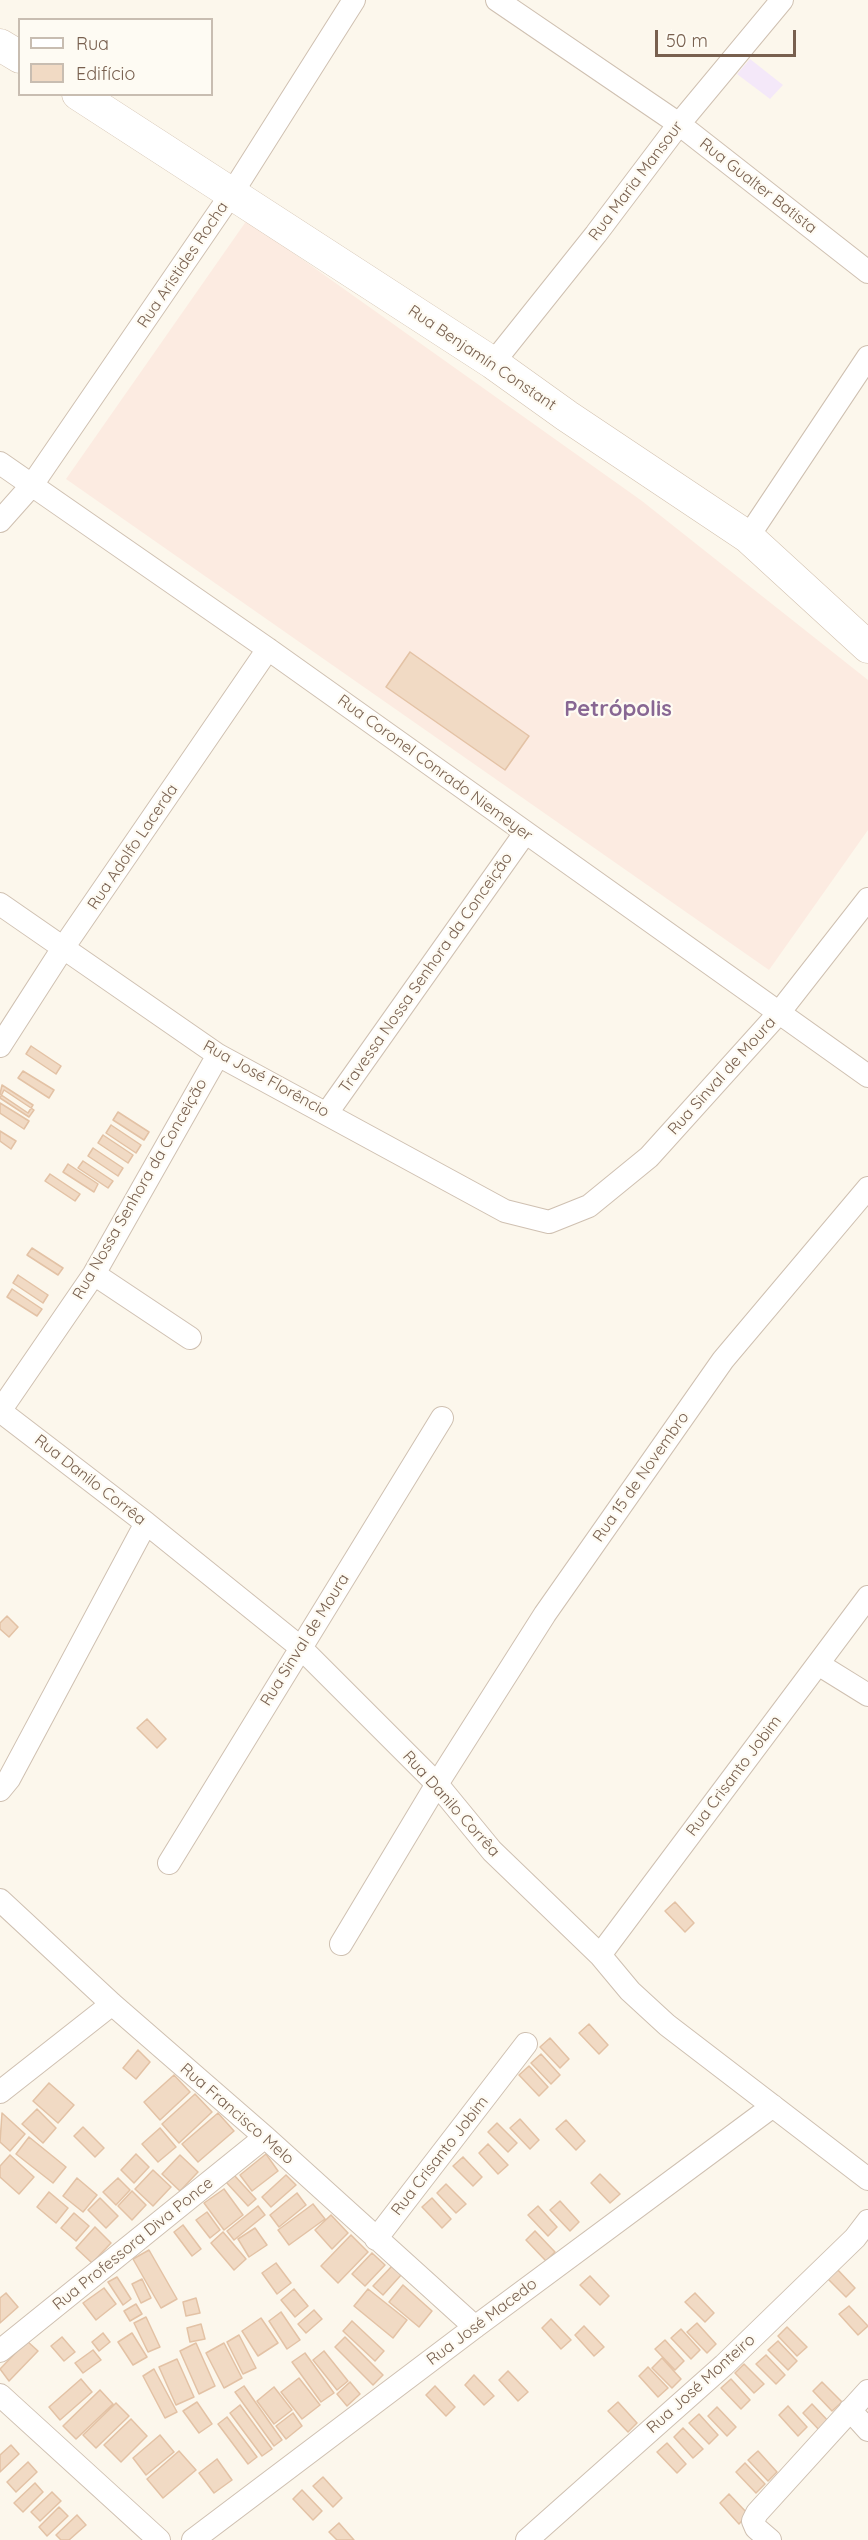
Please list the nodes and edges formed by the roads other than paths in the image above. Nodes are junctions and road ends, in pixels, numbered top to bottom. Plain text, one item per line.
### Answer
1 (354, 0) edge
2 (497, 0) edge
3 (782, 0) edge
4 (0, 45) edge
5 (18, 56) edge
6 (81, 96) edge
7 (679, 124) junction
8 (232, 193) junction
9 (868, 272) edge
10 (868, 357) edge
11 (493, 363) junction
12 (0, 463) edge
13 (32, 485) junction
14 (0, 521) edge
15 (748, 537) junction
16 (868, 646) edge
17 (268, 649) junction
18 (525, 833) junction
19 (868, 899) edge
20 (0, 904) edge
21 (63, 948) junction
22 (778, 1014) junction
23 (0, 1046) edge
24 (218, 1055) junction
25 (868, 1076) edge
26 (327, 1113) junction
27 (868, 1188) edge
28 (549, 1222) joint
29 (94, 1274) junction
30 (190, 1338) dead end
31 (0, 1411) edge
32 (442, 1418) dead end
33 (146, 1523) junction
34 (868, 1597) edge
35 (300, 1647) junction
36 (818, 1664) junction
37 (868, 1695) edge
38 (437, 1784) junction
39 (0, 1790) edge
40 (169, 1863) dead end
41 (0, 1900) edge
42 (341, 1944) dead end
43 (600, 1955) junction
44 (112, 2004) junction
45 (526, 2044) dead end
46 (0, 2092) edge
47 (773, 2106) junction
48 (265, 2138) junction
49 (868, 2179) edge
50 (868, 2220) edge
51 (376, 2238) junction
52 (475, 2326) junction
53 (0, 2351) edge
54 (868, 2391) edge
55 (0, 2395) edge
56 (850, 2410) junction
57 (868, 2430) edge
58 (159, 2540) edge
59 (193, 2540) edge
60 (527, 2540) edge
61 (770, 2540) edge

1 - 8 street, Rua Aristides Rocha
2 - 7 street, Rua Gualter Batista
3 - 7 street, Rua Maria Mansour
4 - 5 street
6 - 8 street, Rua Benjamín Constant
7 - 9 street, Rua Gualter Batista
7 - 11 street, Rua Maria Mansour
8 - 11 street, Rua Benjamín Constant
8 - 13 street, Rua Aristides Rocha
10 - 15 street
11 - 15 street, Rua Benjamín Constant
12 - 13 street, Rua Coronel Conrado Niemeyer
13 - 14 street, Rua Aristides Rocha
13 - 17 street, Rua Coronel Conrado Niemeyer
15 - 16 street, Rua Benjamín Constant
17 - 18 street, Rua Coronel Conrado Niemeyer
17 - 21 street, Rua Adolfo Lacerda
18 - 22 street, Rua Coronel Conrado Niemeyer
18 - 26 street, Travessa Nossa Senhora da Conceição
19 - 22 street, Rua Sinval de Moura
20 - 21 street, Rua José Florêncio
21 - 23 street, Rua Adolfo Lacerda
21 - 24 street, Rua José Florêncio
22 - 25 street, Rua Coronel Conrado Niemeyer
22 - 28 street, Rua Sinval de Moura
24 - 26 street, Rua José Florêncio
24 - 29 street, Rua Nossa Senhora da Conceição
26 - 28 street, Rua José Florêncio
27 - 38 street, Rua 15 de Novembro
29 - 30 street
29 - 31 street, Rua Nossa Senhora da Conceição
31 - 33 street, Rua Danilo Corrêa
32 - 35 street, Rua Sinval de Moura
33 - 35 street, Rua Danilo Corrêa
33 - 39 street
34 - 36 street, Rua Crisanto Jobim
35 - 38 street, Rua Danilo Corrêa
35 - 40 street, Rua Sinval de Moura
36 - 37 street
36 - 43 street, Rua Crisanto Jobim
38 - 42 street, Rua 15 de Novembro
38 - 43 street, Rua Danilo Corrêa
41 - 44 street, Rua Francisco Melo
43 - 47 street, Rua Danilo Corrêa
44 - 46 street
44 - 48 street, Rua Francisco Melo
45 - 51 street, Rua Crisanto Jobim
47 - 49 street, Rua Danilo Corrêa
47 - 52 street, Rua José Macedo
48 - 51 street, Rua Francisco Melo
48 - 53 street, Rua Professora Diva Ponce
50 - 60 street, Rua José Monteiro
51 - 52 street, Rua Francisco Melo
52 - 59 street, Rua José Macedo
54 - 56 street
55 - 58 street
56 - 57 street
56 - 61 street

